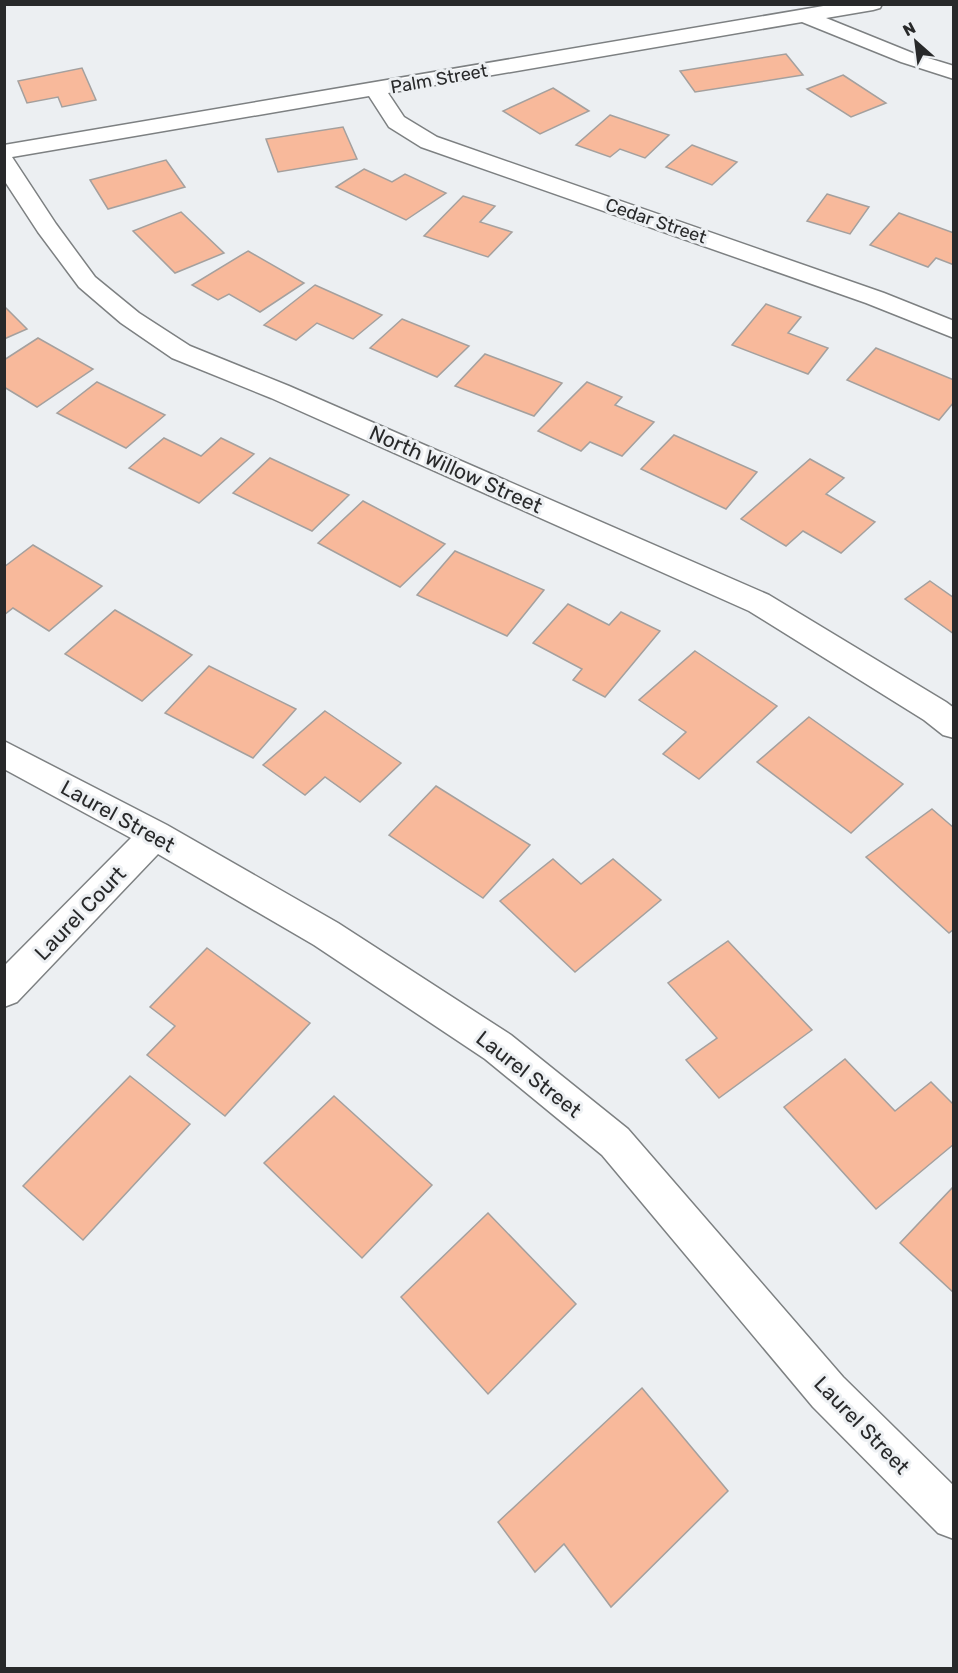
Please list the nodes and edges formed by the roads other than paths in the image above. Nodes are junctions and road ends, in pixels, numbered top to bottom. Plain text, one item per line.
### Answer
1 (873, 4) edge
2 (804, 16) junction
3 (954, 73) edge
4 (376, 90) junction
5 (4, 152) edge
6 (4, 162) edge
7 (954, 330) edge
8 (954, 726) edge
9 (4, 754) edge
10 (155, 835) junction
11 (4, 991) edge
12 (954, 1517) edge

1 - 2 street, Palm Street
2 - 3 street
2 - 4 street, Palm Street
4 - 5 street, Palm Street
4 - 7 street, Cedar Street
6 - 8 street, North Willow Street
9 - 10 street, Laurel Street
10 - 11 street, Laurel Court
10 - 12 street, Laurel Street

